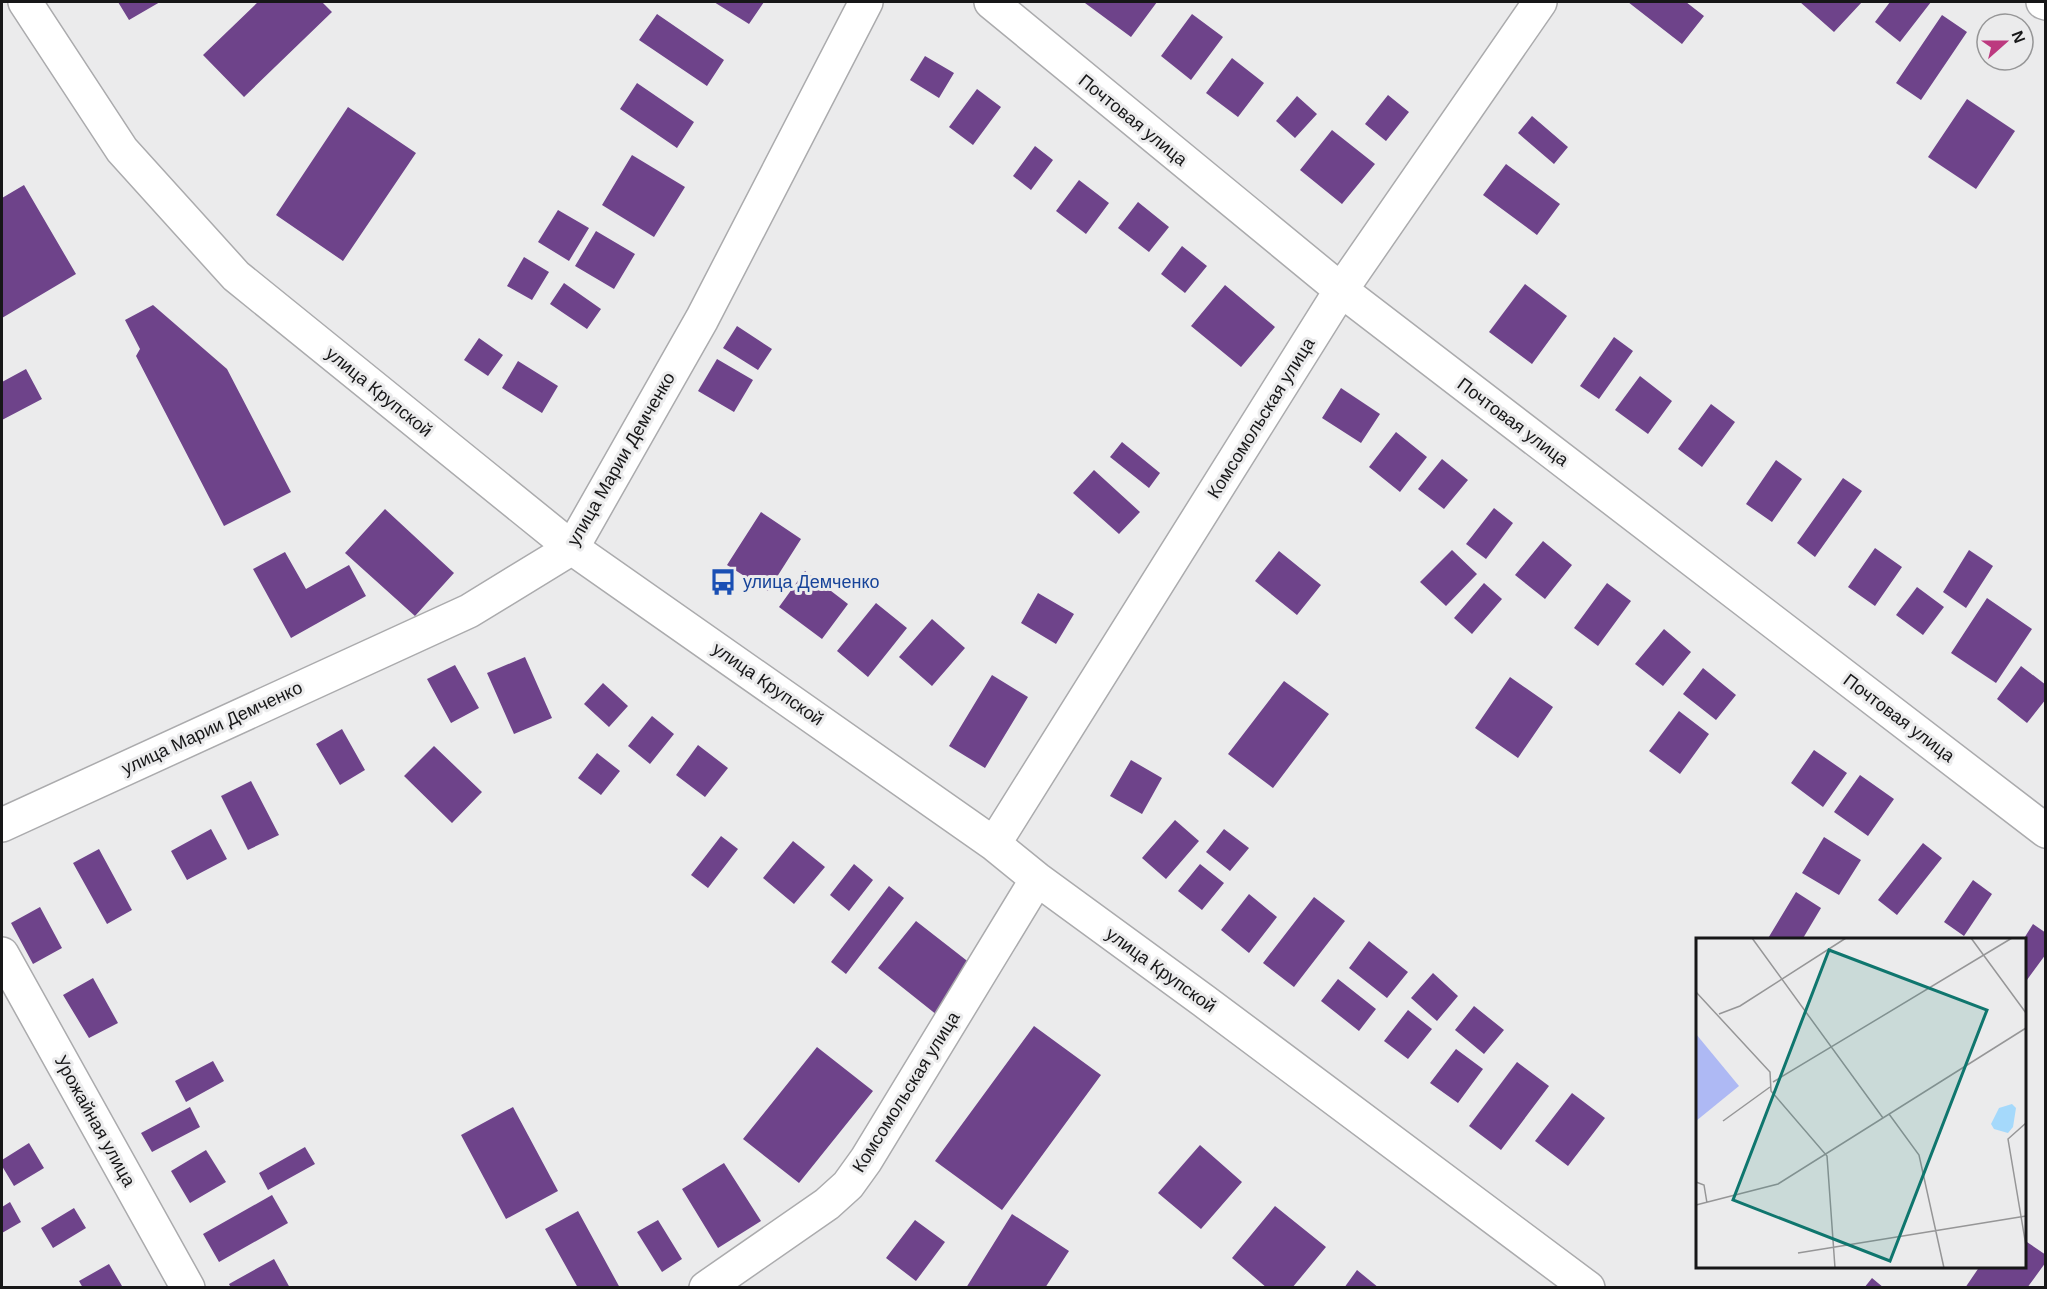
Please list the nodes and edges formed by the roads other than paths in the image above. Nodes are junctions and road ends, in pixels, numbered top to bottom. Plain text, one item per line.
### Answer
1 (25, 2) edge
2 (866, 2) edge
3 (992, 2) edge
4 (1540, 2) edge
5 (1341, 290) junction
6 (572, 548) junction
7 (2, 825) edge
8 (2046, 831) edge
9 (994, 844) junction
10 (1037, 879) junction
11 (2, 954) edge
12 (188, 1287) edge
13 (705, 1287) edge
14 (1588, 1287) edge

1 - 6 street, улица Крупской
2 - 6 street, улица Марии Демченко
3 - 5 street, Почтовая улица
4 - 5 street, Комсомольская улица
5 - 8 street, Почтовая улица
5 - 9 street, Комсомольская улица
6 - 7 street, улица Марии Демченко
6 - 9 street, улица Крупской
9 - 10 street, улица Крупской
10 - 13 street, Комсомольская улица
10 - 14 street, улица Крупской
11 - 12 street, Урожайная улица

